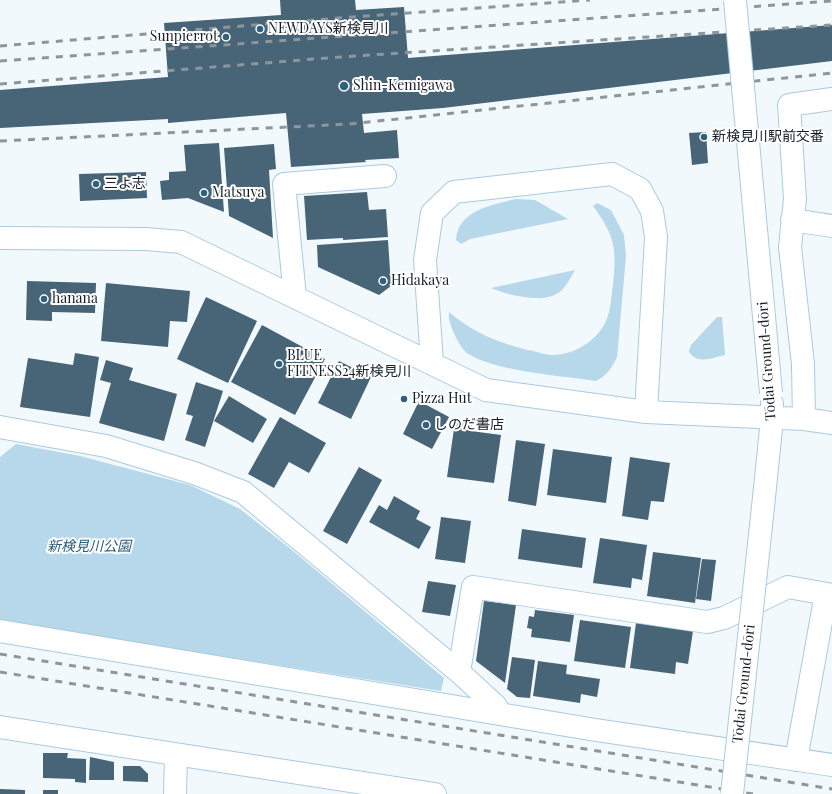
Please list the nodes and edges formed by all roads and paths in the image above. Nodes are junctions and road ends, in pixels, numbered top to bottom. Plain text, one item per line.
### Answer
1 (735, 0) edge
2 (832, 100) edge
3 (385, 176) dead end
4 (792, 220) junction
5 (832, 226) edge
6 (0, 238) edge
7 (295, 297) junction
8 (432, 363) junction
9 (646, 412) junction
10 (772, 419) junction
11 (804, 419) junction
12 (832, 424) edge
13 (0, 427) edge
14 (829, 594) edge
15 (0, 631) edge
16 (459, 672) junction
17 (499, 714) junction
18 (0, 727) edge
19 (176, 756) junction
20 (796, 760) junction
21 (832, 765) edge
22 (423, 793) edge
23 (175, 794) edge
24 (732, 794) edge

1 - 10 street, Tōdai Ground-dōri, bridge
2 - 4 street
3 - 7 street
4 - 5 street
4 - 11 street
6 - 7 street
7 - 8 street
8 - 9 street
8 - 9 street
9 - 10 street
10 - 11 street
10 - 24 street, Tōdai Ground-dōri, bridge
11 - 12 street
13 - 16 street
14 - 16 street
14 - 20 street
15 - 17 street
16 - 17 street
17 - 20 street
18 - 19 street
19 - 22 street
19 - 23 street
20 - 21 street

